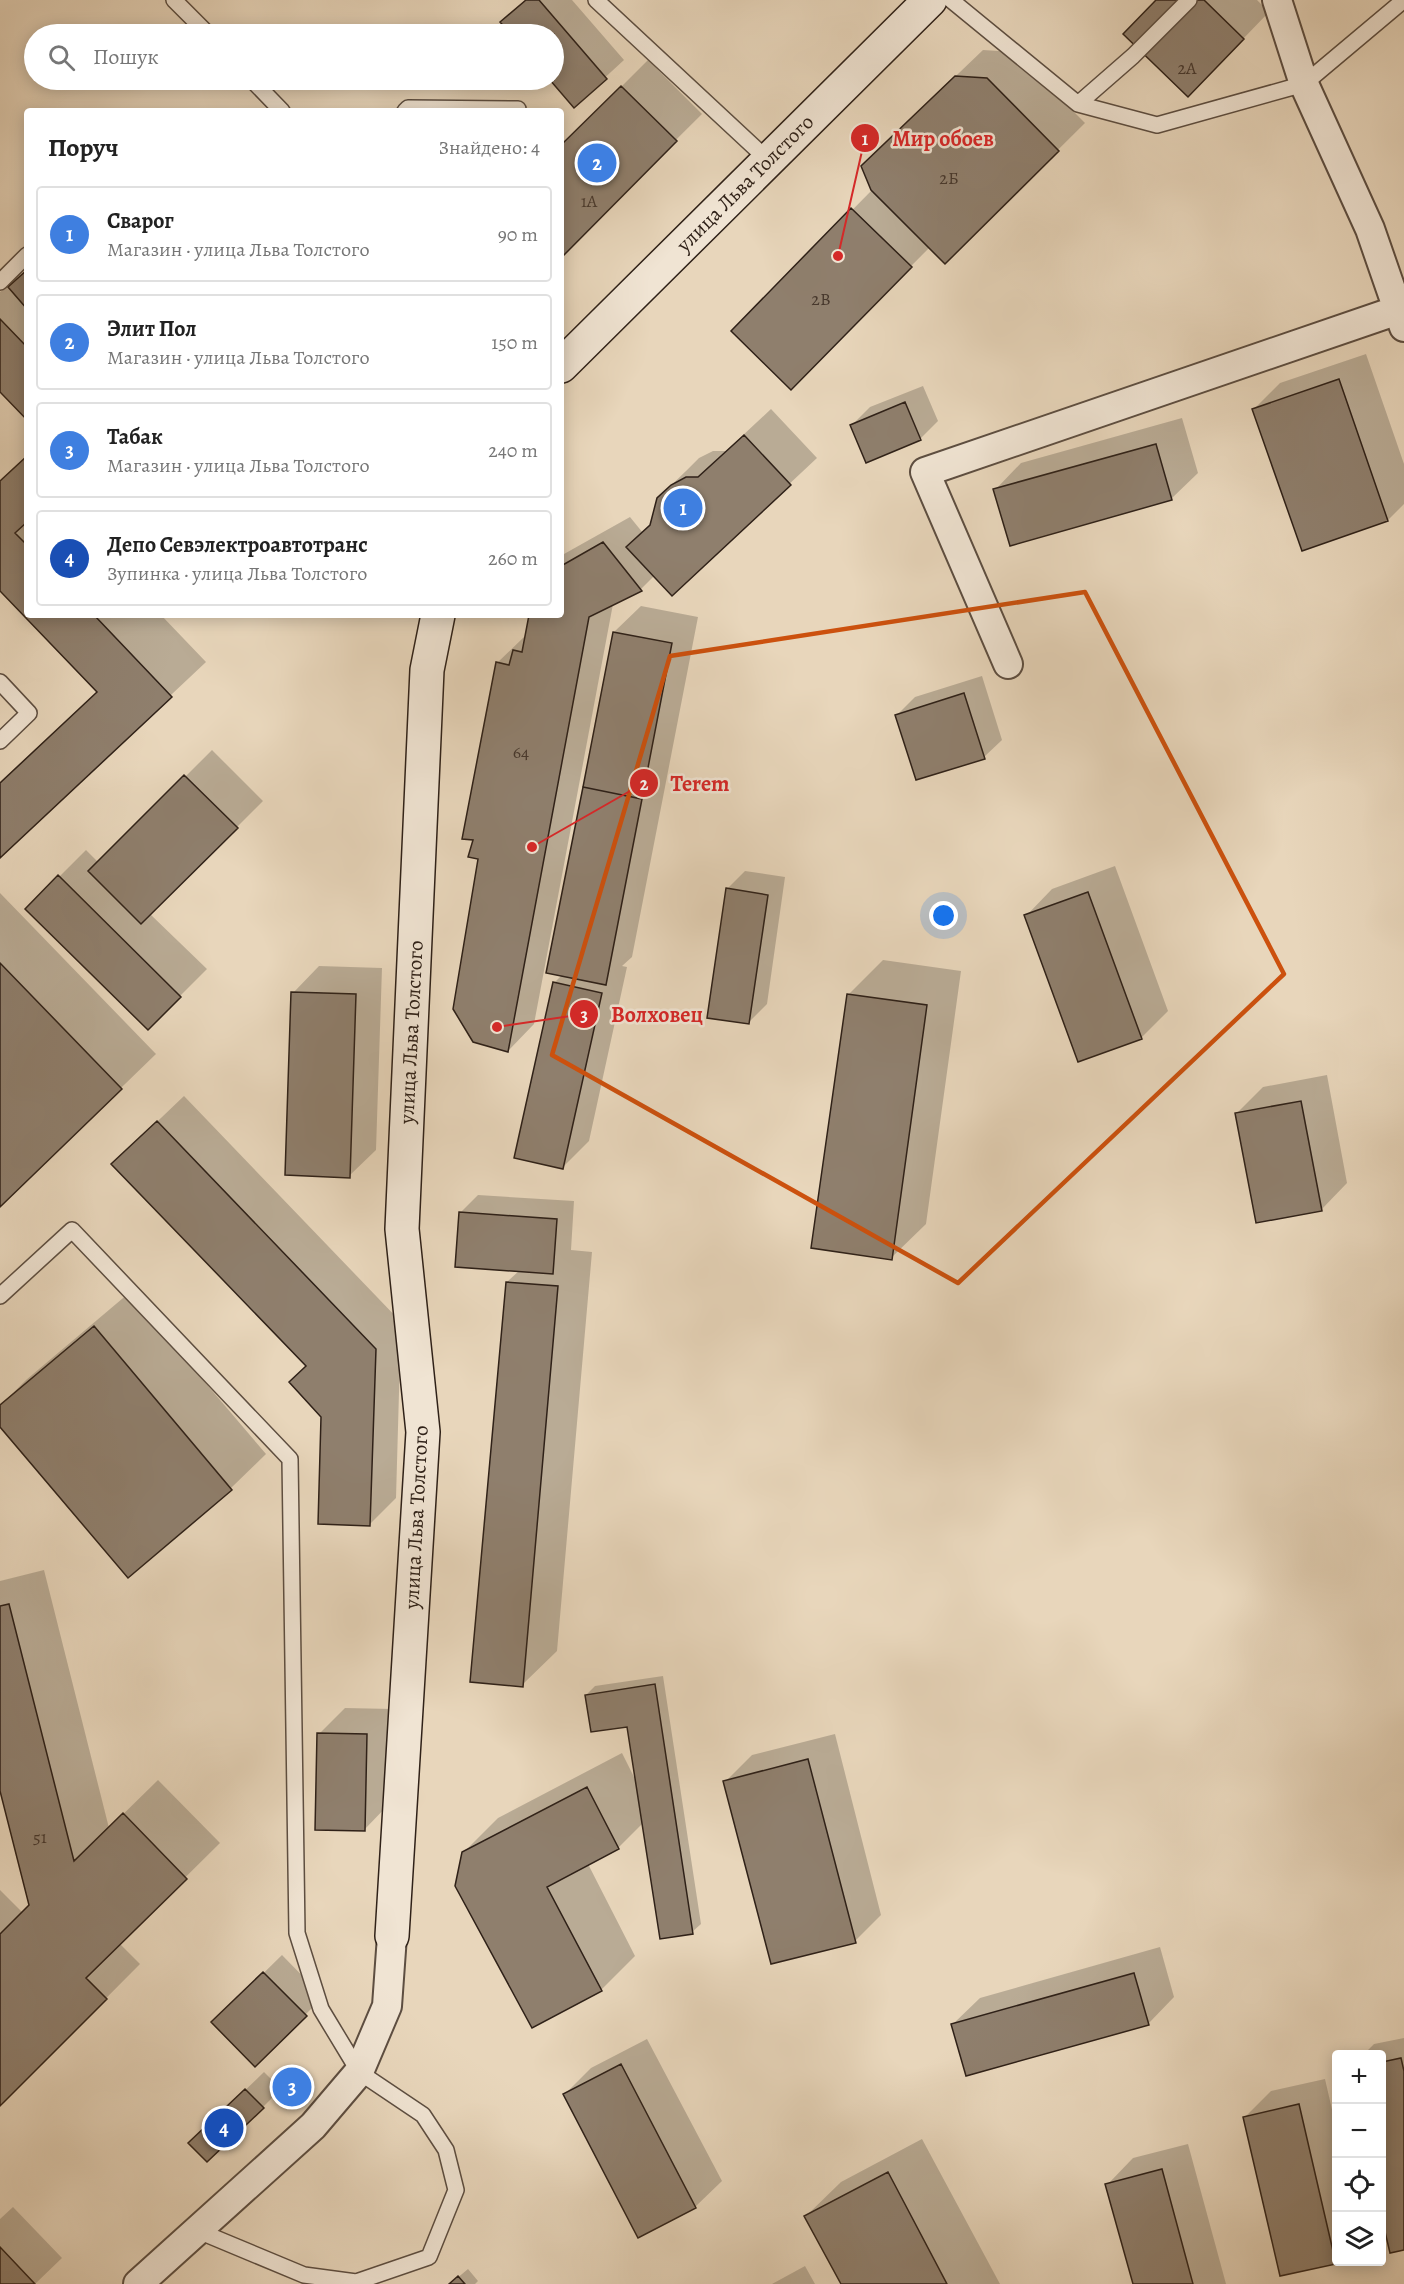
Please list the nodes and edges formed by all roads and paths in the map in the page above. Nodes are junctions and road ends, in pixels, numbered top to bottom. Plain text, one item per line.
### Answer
1 (174, 0) edge
2 (596, 0) edge
3 (930, 0) edge
4 (951, 0) edge
5 (1189, 0) edge
6 (1277, 0) edge
7 (1404, 0) edge
8 (198, 24) edge
9 (1304, 84) junction
10 (262, 90) edge
11 (1078, 104) junction
12 (279, 108) edge
13 (768, 160) junction
14 (24, 258) edge
15 (0, 282) edge
16 (1401, 318) edge
17 (564, 363) edge
18 (437, 618) edge
19 (1008, 664) dead end
20 (0, 682) edge
21 (0, 741) edge
22 (0, 1296) edge
23 (392, 1935) joint
24 (359, 2072) junction
25 (196, 2230) junction
26 (309, 2280) edge
27 (138, 2284) edge

1 - 8 lane
2 - 13 lane
3 - 13 street, улица Льва Толстого
4 - 11 lane
5 - 11 lane
6 - 9 street
7 - 9 lane
9 - 11 lane
9 - 16 street
10 - 12 lane
13 - 17 street, улица Льва Толстого
14 - 15 lane
16 - 19 street
18 - 23 street, улица Льва Толстого
20 - 21 lane
22 - 24 lane
23 - 24 street, улица Льва Толстого
24 - 25 street, улица Льва Толстого
24 - 26 lane
25 - 26 lane
25 - 27 street, улица Льва Толстого

